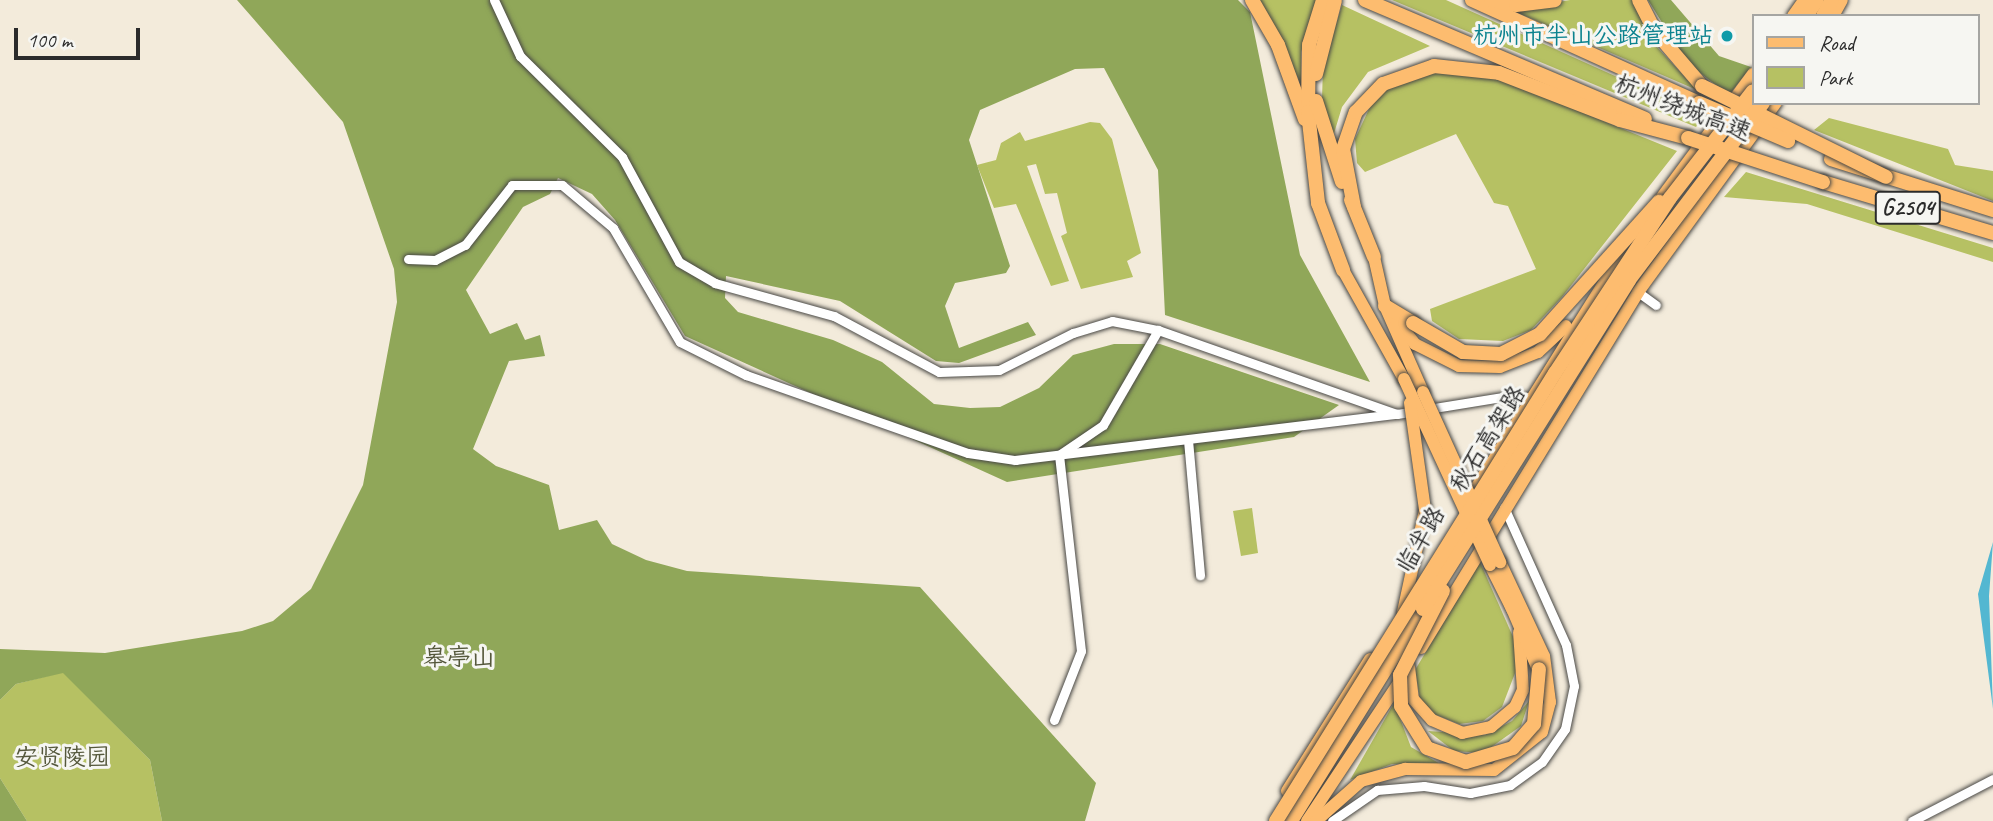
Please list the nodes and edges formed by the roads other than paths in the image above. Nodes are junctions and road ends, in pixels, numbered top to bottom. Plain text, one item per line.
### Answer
1 (494, 0) edge
2 (1252, 0) edge
3 (1324, 0) edge
4 (1335, 0) edge
5 (1472, 0) edge
6 (1491, 0) edge
7 (1555, 0) edge
8 (1639, 0) edge
9 (1368, 1) edge
10 (1752, 75) edge
11 (1752, 92) edge
12 (1761, 105) edge
13 (1775, 105) edge
14 (1312, 136) junction
15 (1688, 138) junction
16 (1697, 163) junction
17 (1886, 177) junction
18 (1354, 207) junction
19 (1993, 210) edge
20 (1993, 233) edge
21 (1374, 257) joint
22 (408, 259) dead end
23 (1343, 270) joint
24 (1638, 292) junction
25 (1589, 299) junction
26 (1656, 305) dead end
27 (1385, 306) junction
28 (1158, 330) junction
29 (1404, 379) junction
30 (1529, 395) junction
31 (1563, 408) junction
32 (1397, 414) junction
33 (1188, 440) junction
34 (1059, 455) junction
35 (1503, 506) junction
36 (1454, 559) junction
37 (1495, 563) junction
38 (1200, 575) dead end
39 (1511, 604) junction
40 (1403, 612) junction
41 (1409, 667) junction
42 (1054, 720) dead end
43 (1993, 779) edge
44 (1269, 821) edge
45 (1276, 821) edge
46 (1292, 821) edge
47 (1307, 821) edge
48 (1316, 821) edge
49 (1332, 821) edge
50 (1912, 821) edge

1 - 28 street
2 - 14 highway
3 - 14 highway
4 - 18 highway
5 - 17 highway, 杭州绕城高速, bridge
6 - 7 highway
8 - 17 highway, bridge
9 - 15 highway, 杭州绕城高速 / G2504
10 - 25 main road, 临半路
11 - 16 highway, 秋石高架路, bridge
12 - 36 highway, 秋石高架路, bridge
13 - 24 main road
14 - 23 highway
15 - 18 highway
15 - 20 highway, 杭州绕城高速 / G2504, bridge
16 - 27 highway, bridge
16 - 45 highway, 秋石高架路, bridge
17 - 19 highway, 杭州绕城高速 / G2504
18 - 21 highway
21 - 27 main road
22 - 34 street
23 - 29 main road
24 - 26 street
24 - 31 main road
25 - 27 main road
25 - 30 main road, 临半路
27 - 37 main road, bridge
28 - 32 street
28 - 34 street
29 - 37 main road, bridge
29 - 40 main road, bridge
30 - 31 street
30 - 32 street
30 - 40 main road, 临半路
31 - 35 main road
32 - 33 street
33 - 34 street
33 - 38 street
34 - 42 street
35 - 41 main road
35 - 49 street
36 - 39 highway, bridge
36 - 46 highway, 秋石高架路, bridge
37 - 39 main road
37 - 48 main road
39 - 41 main road
40 - 44 main road, 临半路
41 - 47 main road
43 - 50 street

